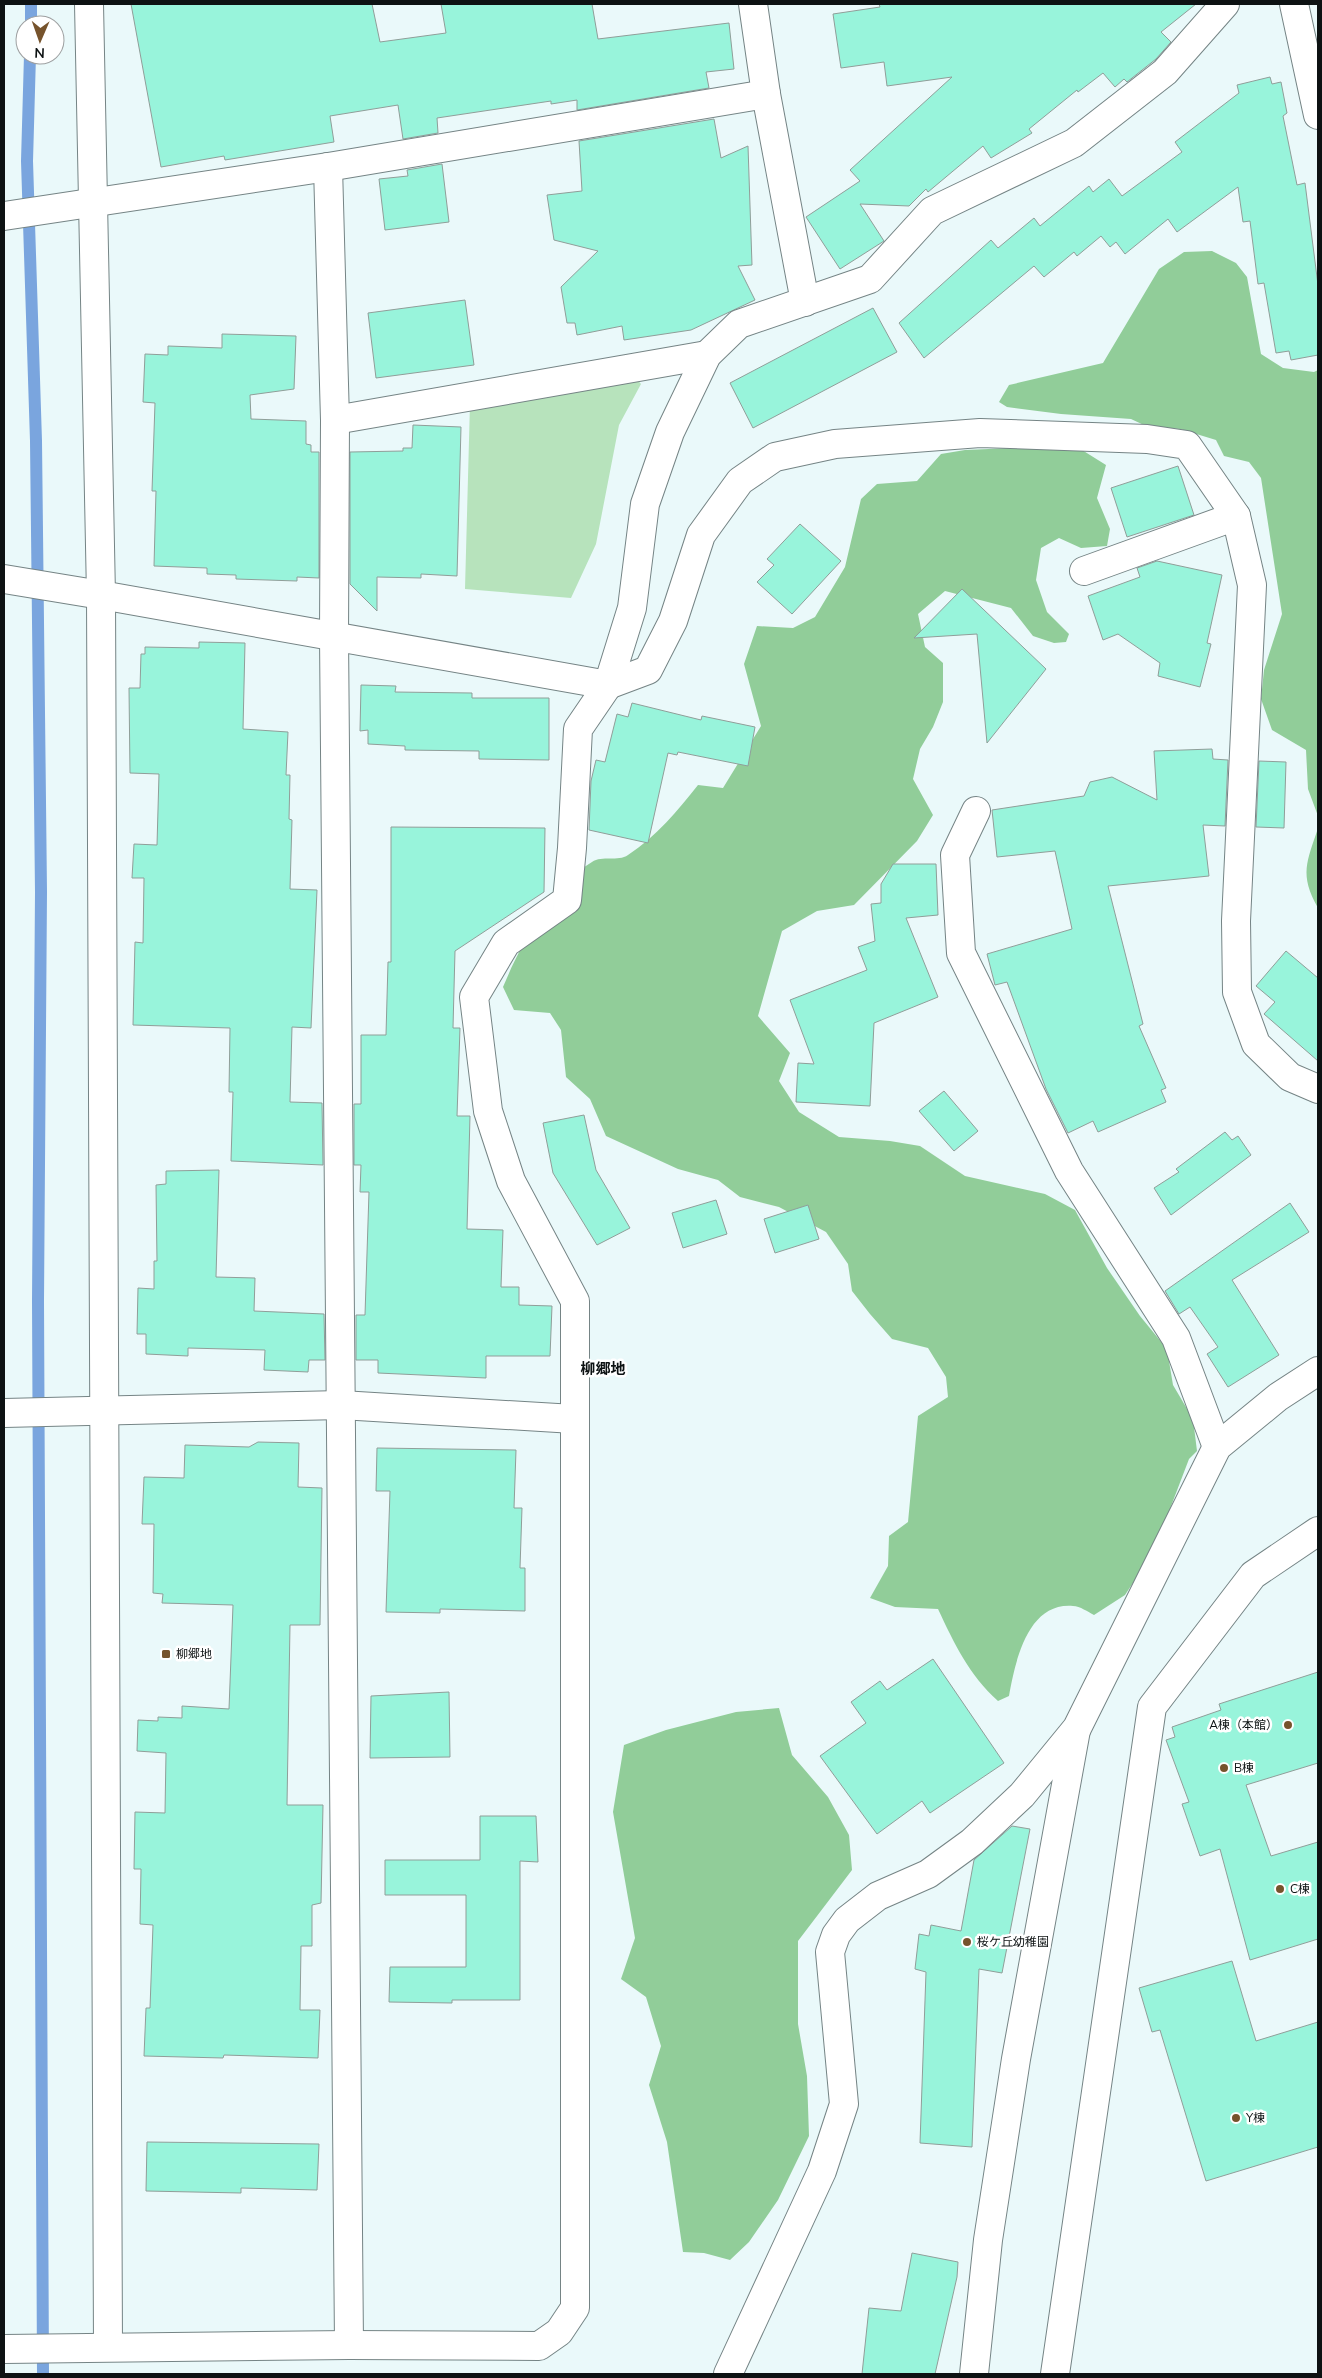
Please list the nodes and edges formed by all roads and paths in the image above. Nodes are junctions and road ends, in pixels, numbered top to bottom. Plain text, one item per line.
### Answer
1 (89, 4) edge
2 (753, 4) edge
3 (1225, 4) edge
4 (1294, 4) edge
5 (766, 94) junction
6 (1318, 115) edge
7 (328, 166) junction
8 (92, 202) junction
9 (4, 216) edge
10 (805, 302) junction
11 (707, 356) junction
12 (335, 420) junction
13 (1236, 516) junction
14 (1084, 571) dead end
15 (4, 579) edge
16 (101, 594) junction
17 (334, 636) junction
18 (608, 686) junction
19 (976, 811) dead end
20 (1318, 1089) edge
21 (1318, 1371) edge
22 (341, 1405) junction
23 (106, 1412) junction
24 (9, 1413) edge
25 (574, 1419) junction
26 (1216, 1448) junction
27 (1318, 1531) edge
28 (1077, 1728) junction
29 (349, 2345) junction
30 (108, 2347) junction
31 (4, 2349) edge
32 (728, 2374) edge
33 (974, 2374) edge
34 (1055, 2374) edge

1 - 8 street
2 - 5 street
3 - 10 street
4 - 6 street
5 - 7 street
5 - 10 street
7 - 8 street
7 - 12 street
8 - 9 street
8 - 16 street
10 - 11 street
11 - 12 street
11 - 18 street
12 - 17 street
13 - 14 street
13 - 18 street
13 - 20 street
15 - 16 street
16 - 17 street
16 - 23 street
17 - 18 street
17 - 22 street
18 - 25 street
19 - 26 street
21 - 26 street
22 - 23 street
22 - 25 street
22 - 29 street
23 - 24 street
23 - 30 street
25 - 29 street
26 - 28 street
27 - 34 street
28 - 32 street
28 - 33 street
29 - 30 street
30 - 31 street

